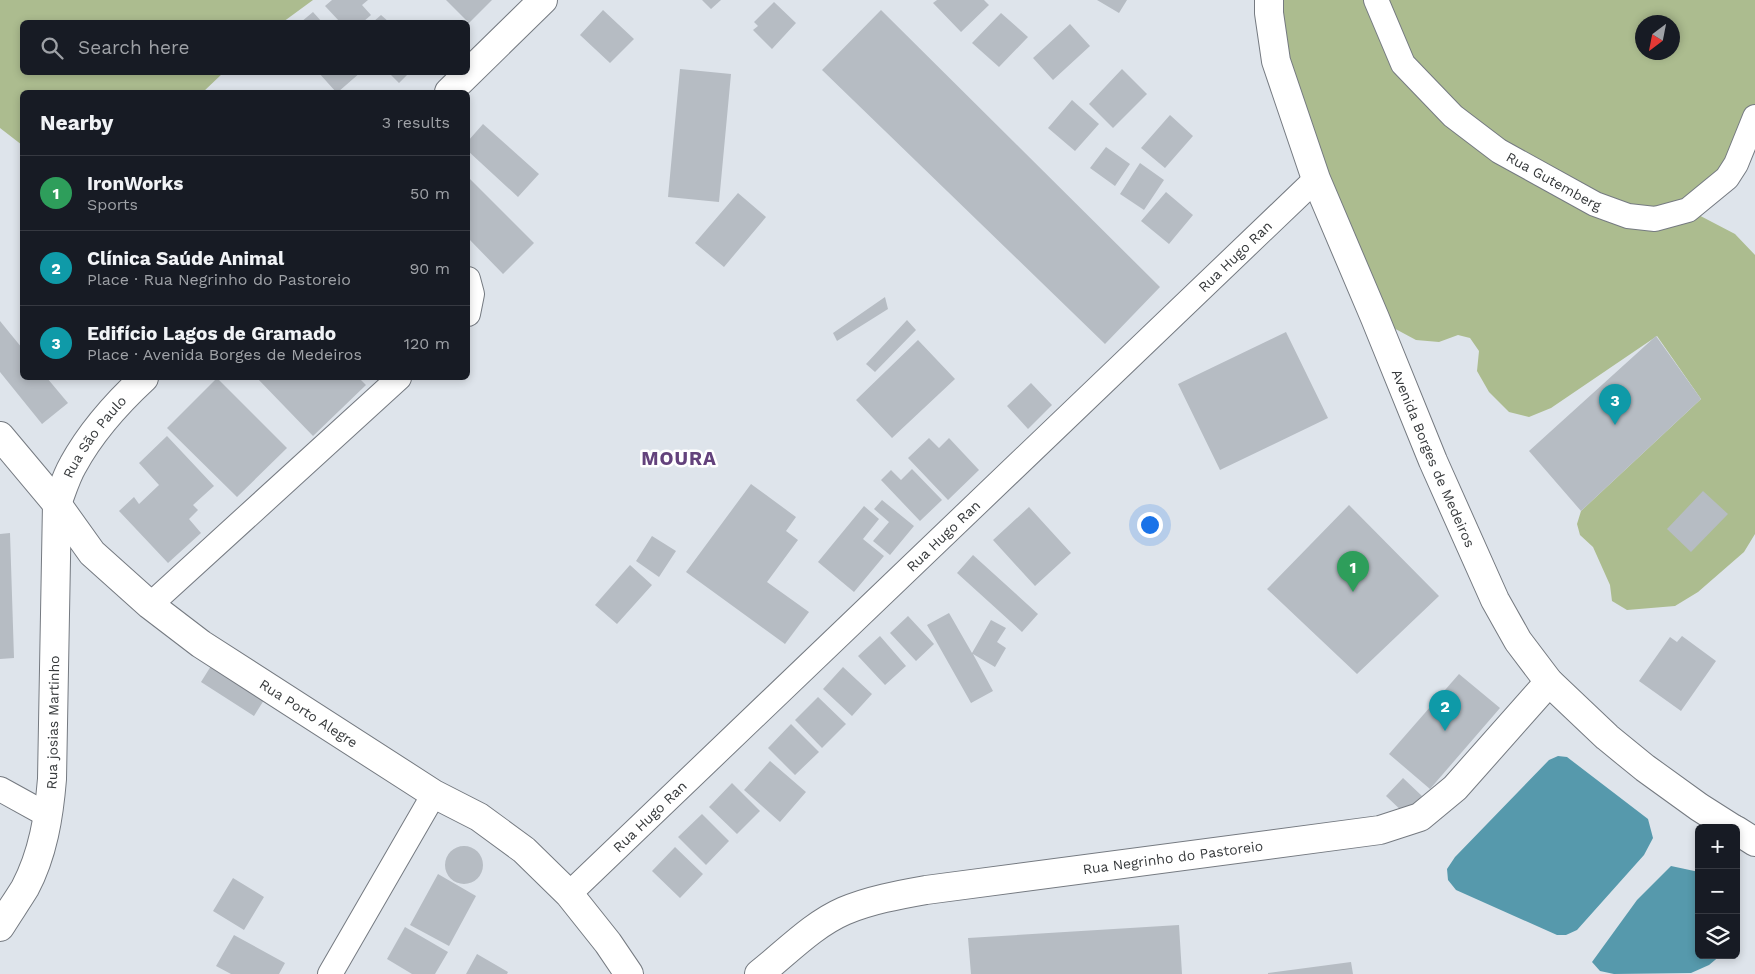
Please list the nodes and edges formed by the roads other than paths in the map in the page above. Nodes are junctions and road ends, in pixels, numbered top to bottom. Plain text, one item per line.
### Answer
1 (543, 0) edge
2 (1269, 0) edge
3 (1376, 0) edge
4 (470, 71) edge
5 (466, 75) edge
6 (451, 90) edge
7 (1755, 116) edge
8 (1316, 179) junction
9 (470, 287) edge
10 (470, 304) edge
11 (142, 380) edge
12 (397, 380) edge
13 (0, 436) edge
14 (57, 504) junction
15 (150, 606) junction
16 (1549, 682) junction
17 (0, 788) edge
18 (434, 794) junction
19 (49, 816) junction
20 (1726, 824) edge
21 (1740, 833) edge
22 (1755, 842) edge
23 (569, 894) junction
24 (0, 927) edge
25 (330, 974) edge
26 (629, 974) edge
27 (759, 974) edge

1 - 4 street
2 - 8 street, Avenida Borges de Medeiros
3 - 7 street, Rua Gutemberg
5 - 6 street
8 - 16 street, Avenida Borges de Medeiros
8 - 23 street, Rua Hugo Ran
9 - 10 street
11 - 14 street, Rua São Paulo
12 - 15 street
13 - 14 street, Rua Porto Alegre
14 - 15 street, Rua Porto Alegre
14 - 19 street, Rua josias Martinho
15 - 18 street, Rua Porto Alegre
16 - 20 street, Avenida Borges de Medeiros
16 - 27 street, Rua Negrinho do Pastoreio
17 - 19 street
18 - 23 street, Rua Porto Alegre
18 - 25 street
19 - 24 street, Rua josias Martinho
21 - 22 street
23 - 26 street, Rua Porto Alegre

